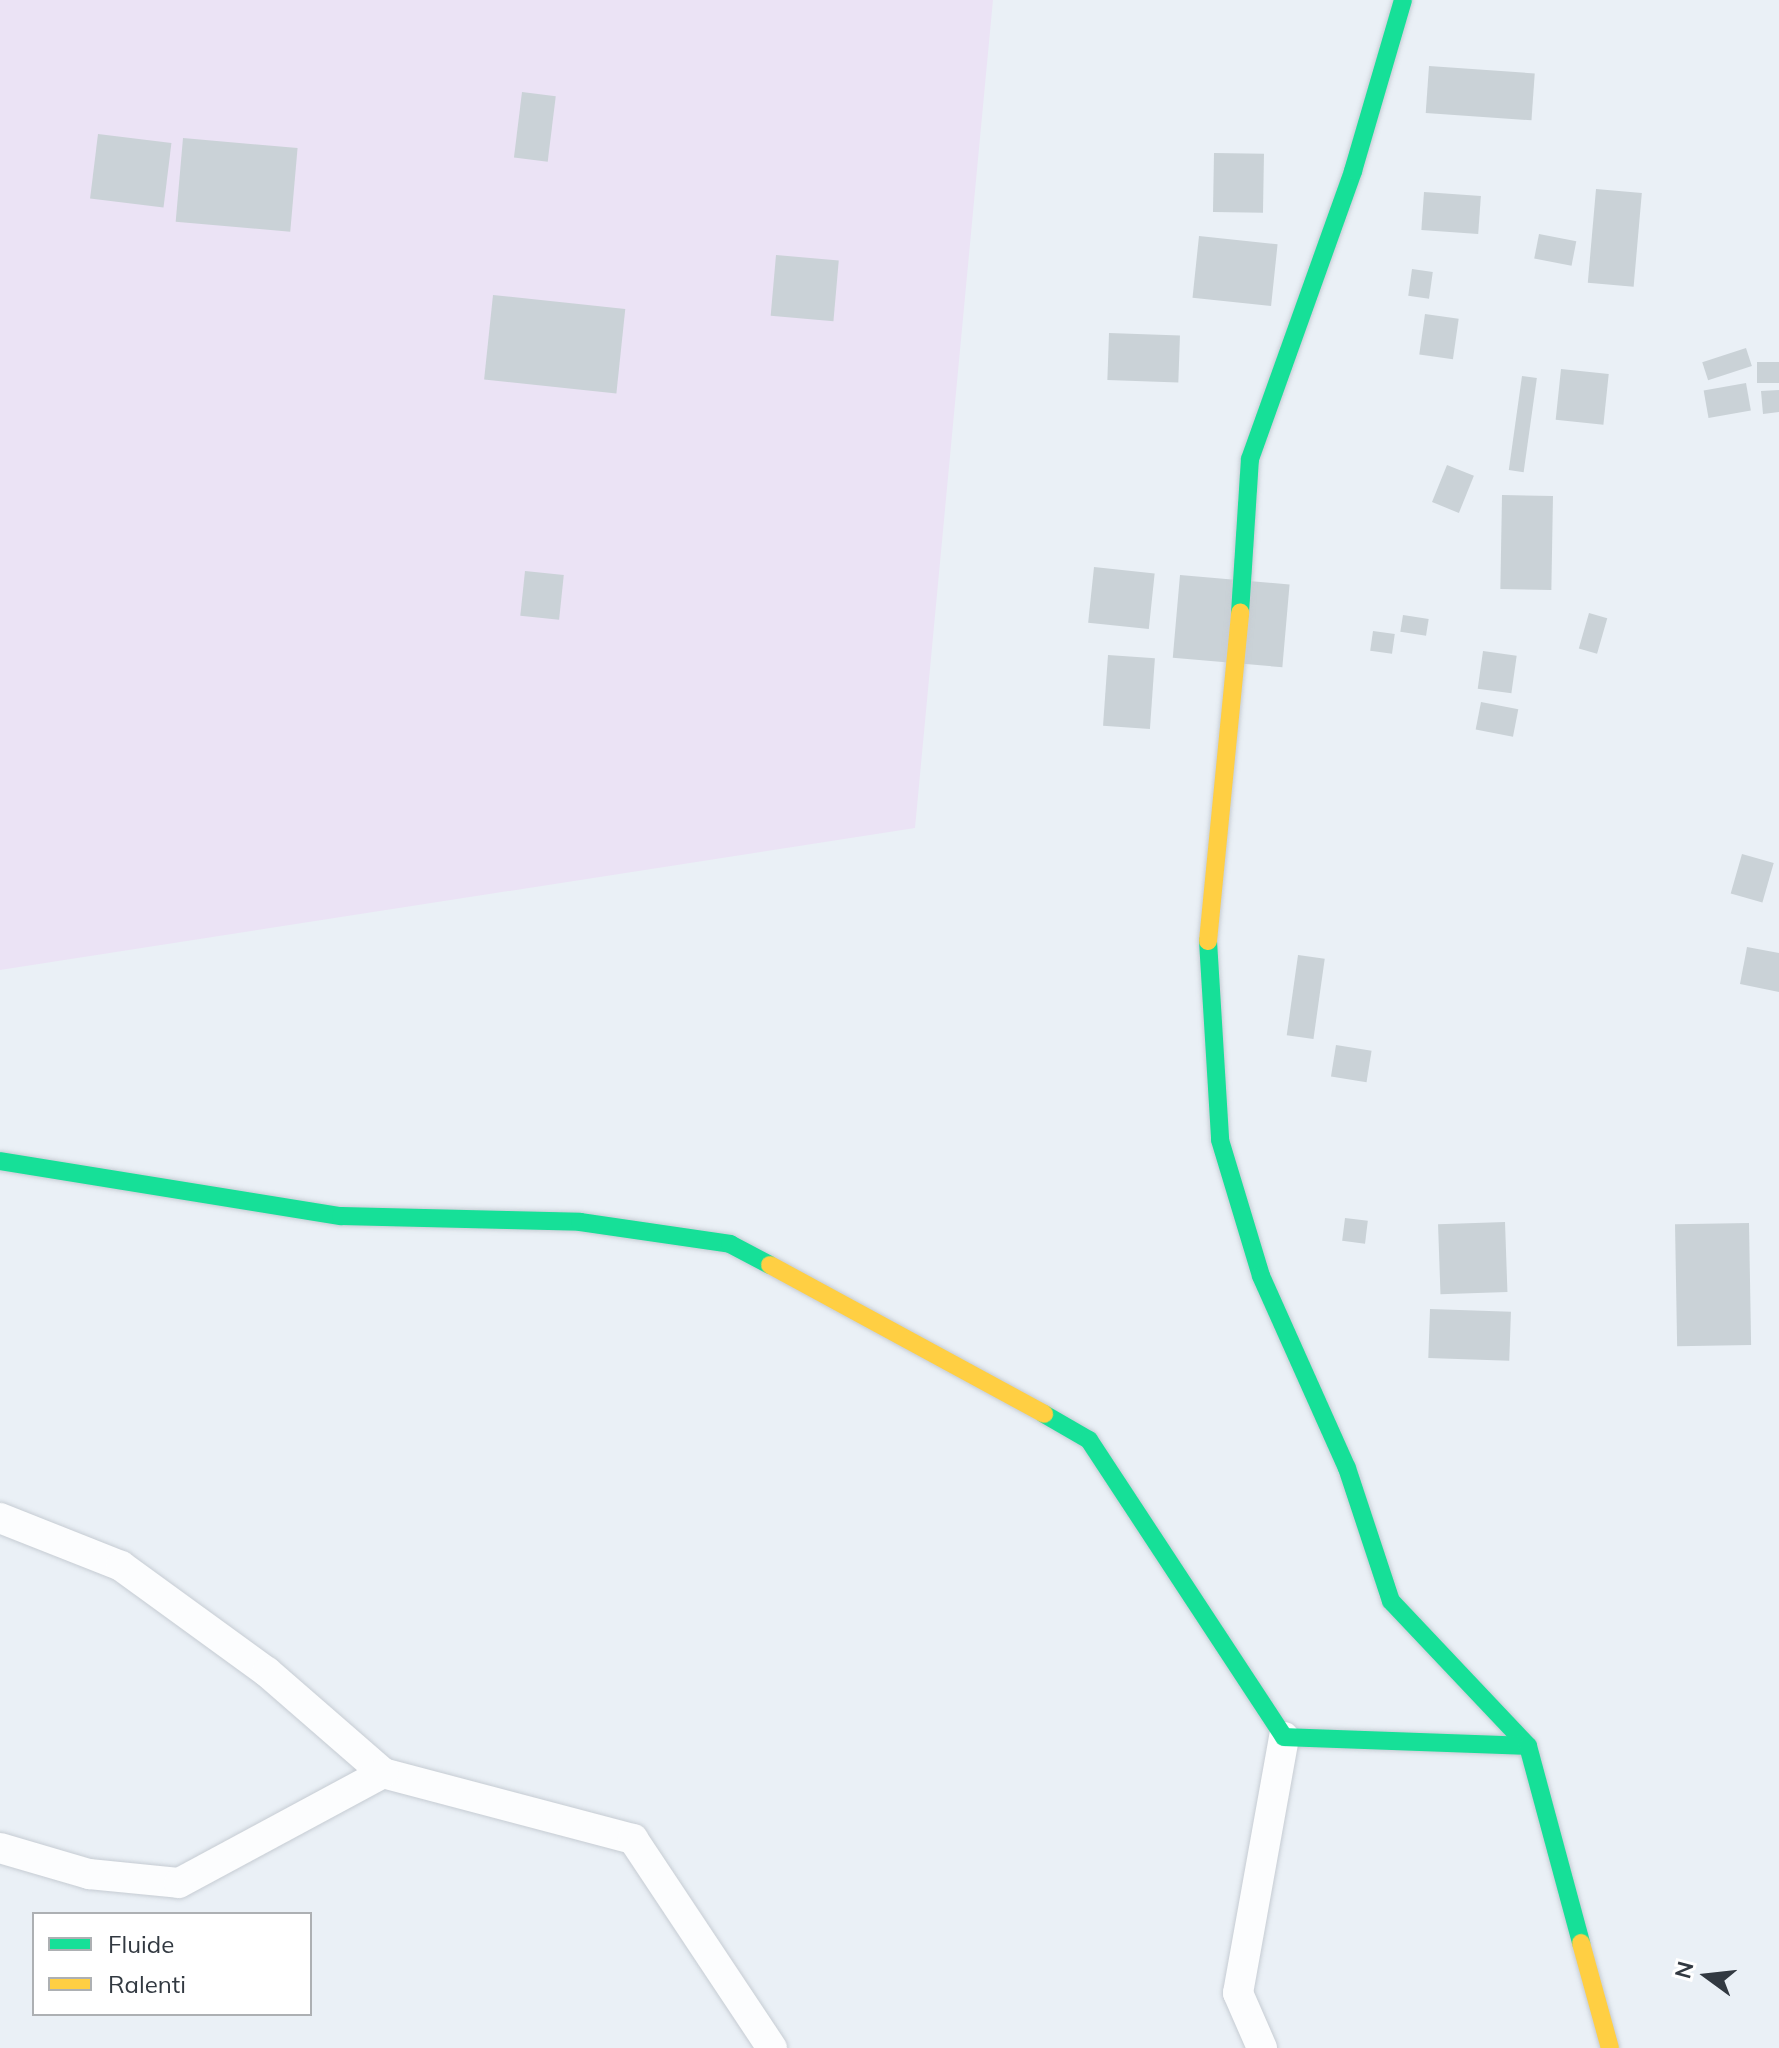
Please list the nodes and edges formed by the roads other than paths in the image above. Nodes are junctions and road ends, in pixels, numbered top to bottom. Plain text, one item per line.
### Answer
1 (1403, 0) edge
2 (0, 1161) edge
3 (0, 1518) edge
4 (1284, 1737) junction
5 (1528, 1746) junction
6 (383, 1773) junction
7 (0, 1848) edge
8 (772, 2048) edge
9 (1262, 2048) edge
10 (1610, 2048) edge

1 - 5 street
2 - 4 street
3 - 6 street
4 - 5 street
4 - 9 street
5 - 10 street
6 - 7 street
6 - 8 street

